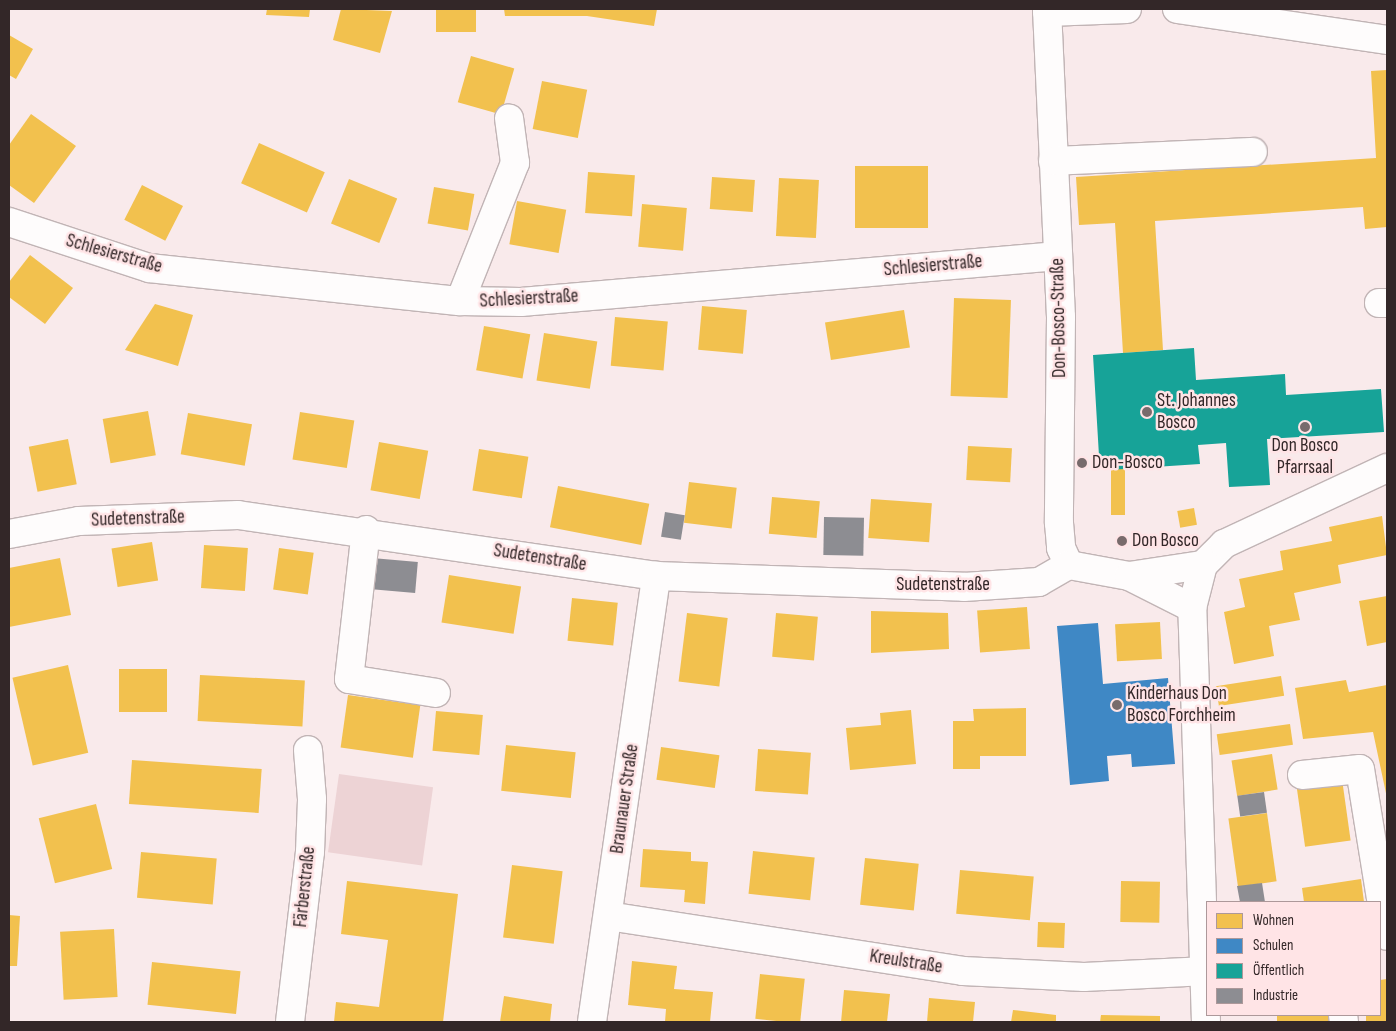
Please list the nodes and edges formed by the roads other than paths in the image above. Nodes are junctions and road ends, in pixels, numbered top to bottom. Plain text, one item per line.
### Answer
1 (1127, 9) edge
2 (1177, 9) edge
3 (1047, 10) edge
4 (1387, 40) edge
5 (509, 118) dead end
6 (1254, 152) dead end
7 (1053, 162) junction
8 (9, 222) edge
9 (1058, 256) junction
10 (460, 301) junction
11 (1387, 468) edge
12 (366, 530) junction
13 (9, 534) edge
14 (1069, 565) junction
15 (1203, 565) junction
16 (656, 576) junction
17 (1129, 576) junction
18 (1192, 608) junction
19 (436, 692) dead end
20 (308, 750) dead end
21 (1302, 775) dead end
22 (608, 916) junction
23 (1387, 936) edge
24 (1205, 971) edge
25 (290, 1022) edge
26 (592, 1022) edge
27 (1206, 1022) edge

1 - 3 street
2 - 4 street
3 - 7 street, Don-Bosco-Straße
5 - 10 street
6 - 7 street
7 - 9 street, Don-Bosco-Straße
8 - 10 street, Schlesierstraße
9 - 10 street, Schlesierstraße
9 - 14 street, Don-Bosco-Straße
11 - 15 street
12 - 13 street, Sudetenstraße
12 - 16 street, Sudetenstraße
12 - 19 street
14 - 16 street, Sudetenstraße
14 - 17 street
15 - 17 street
15 - 18 street
16 - 22 street, Braunauer Straße
17 - 18 street
18 - 24 street
20 - 25 street, Färberstraße
21 - 23 street
22 - 24 street, Kreulstraße
22 - 26 street, Braunauer Straße
24 - 27 street

